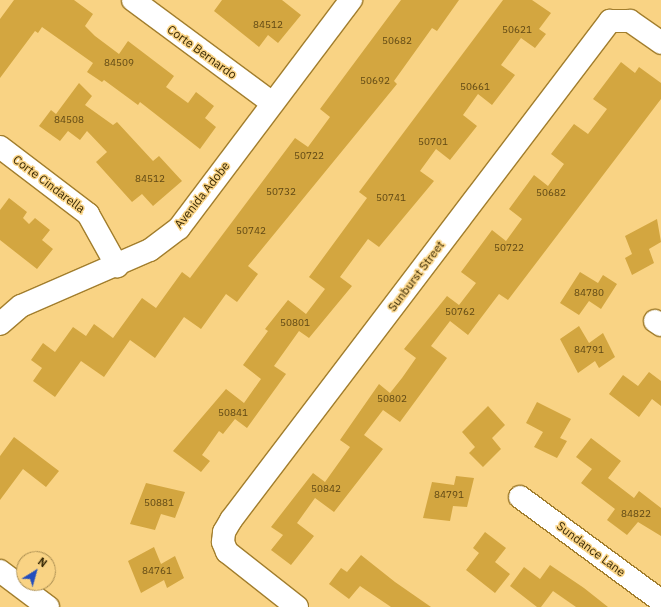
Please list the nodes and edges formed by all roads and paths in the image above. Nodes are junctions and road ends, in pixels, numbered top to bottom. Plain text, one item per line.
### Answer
1 (133, 0) edge
2 (351, 0) edge
3 (661, 43) edge
4 (272, 103) junction
5 (0, 147) edge
6 (117, 266) junction
7 (0, 324) edge
8 (520, 497) dead end
9 (0, 571) edge
10 (24, 600) edge
11 (661, 601) edge
12 (48, 607) edge
13 (297, 607) edge

1 - 4 street, Corte Bernardo
2 - 4 street, Avenida Adobe
3 - 13 street, Sunburst Street
4 - 6 street, Avenida Adobe
5 - 6 street, Corte Cindarella
6 - 7 street, Avenida Adobe
8 - 11 street, Sundance Lane
9 - 10 street
10 - 12 street

